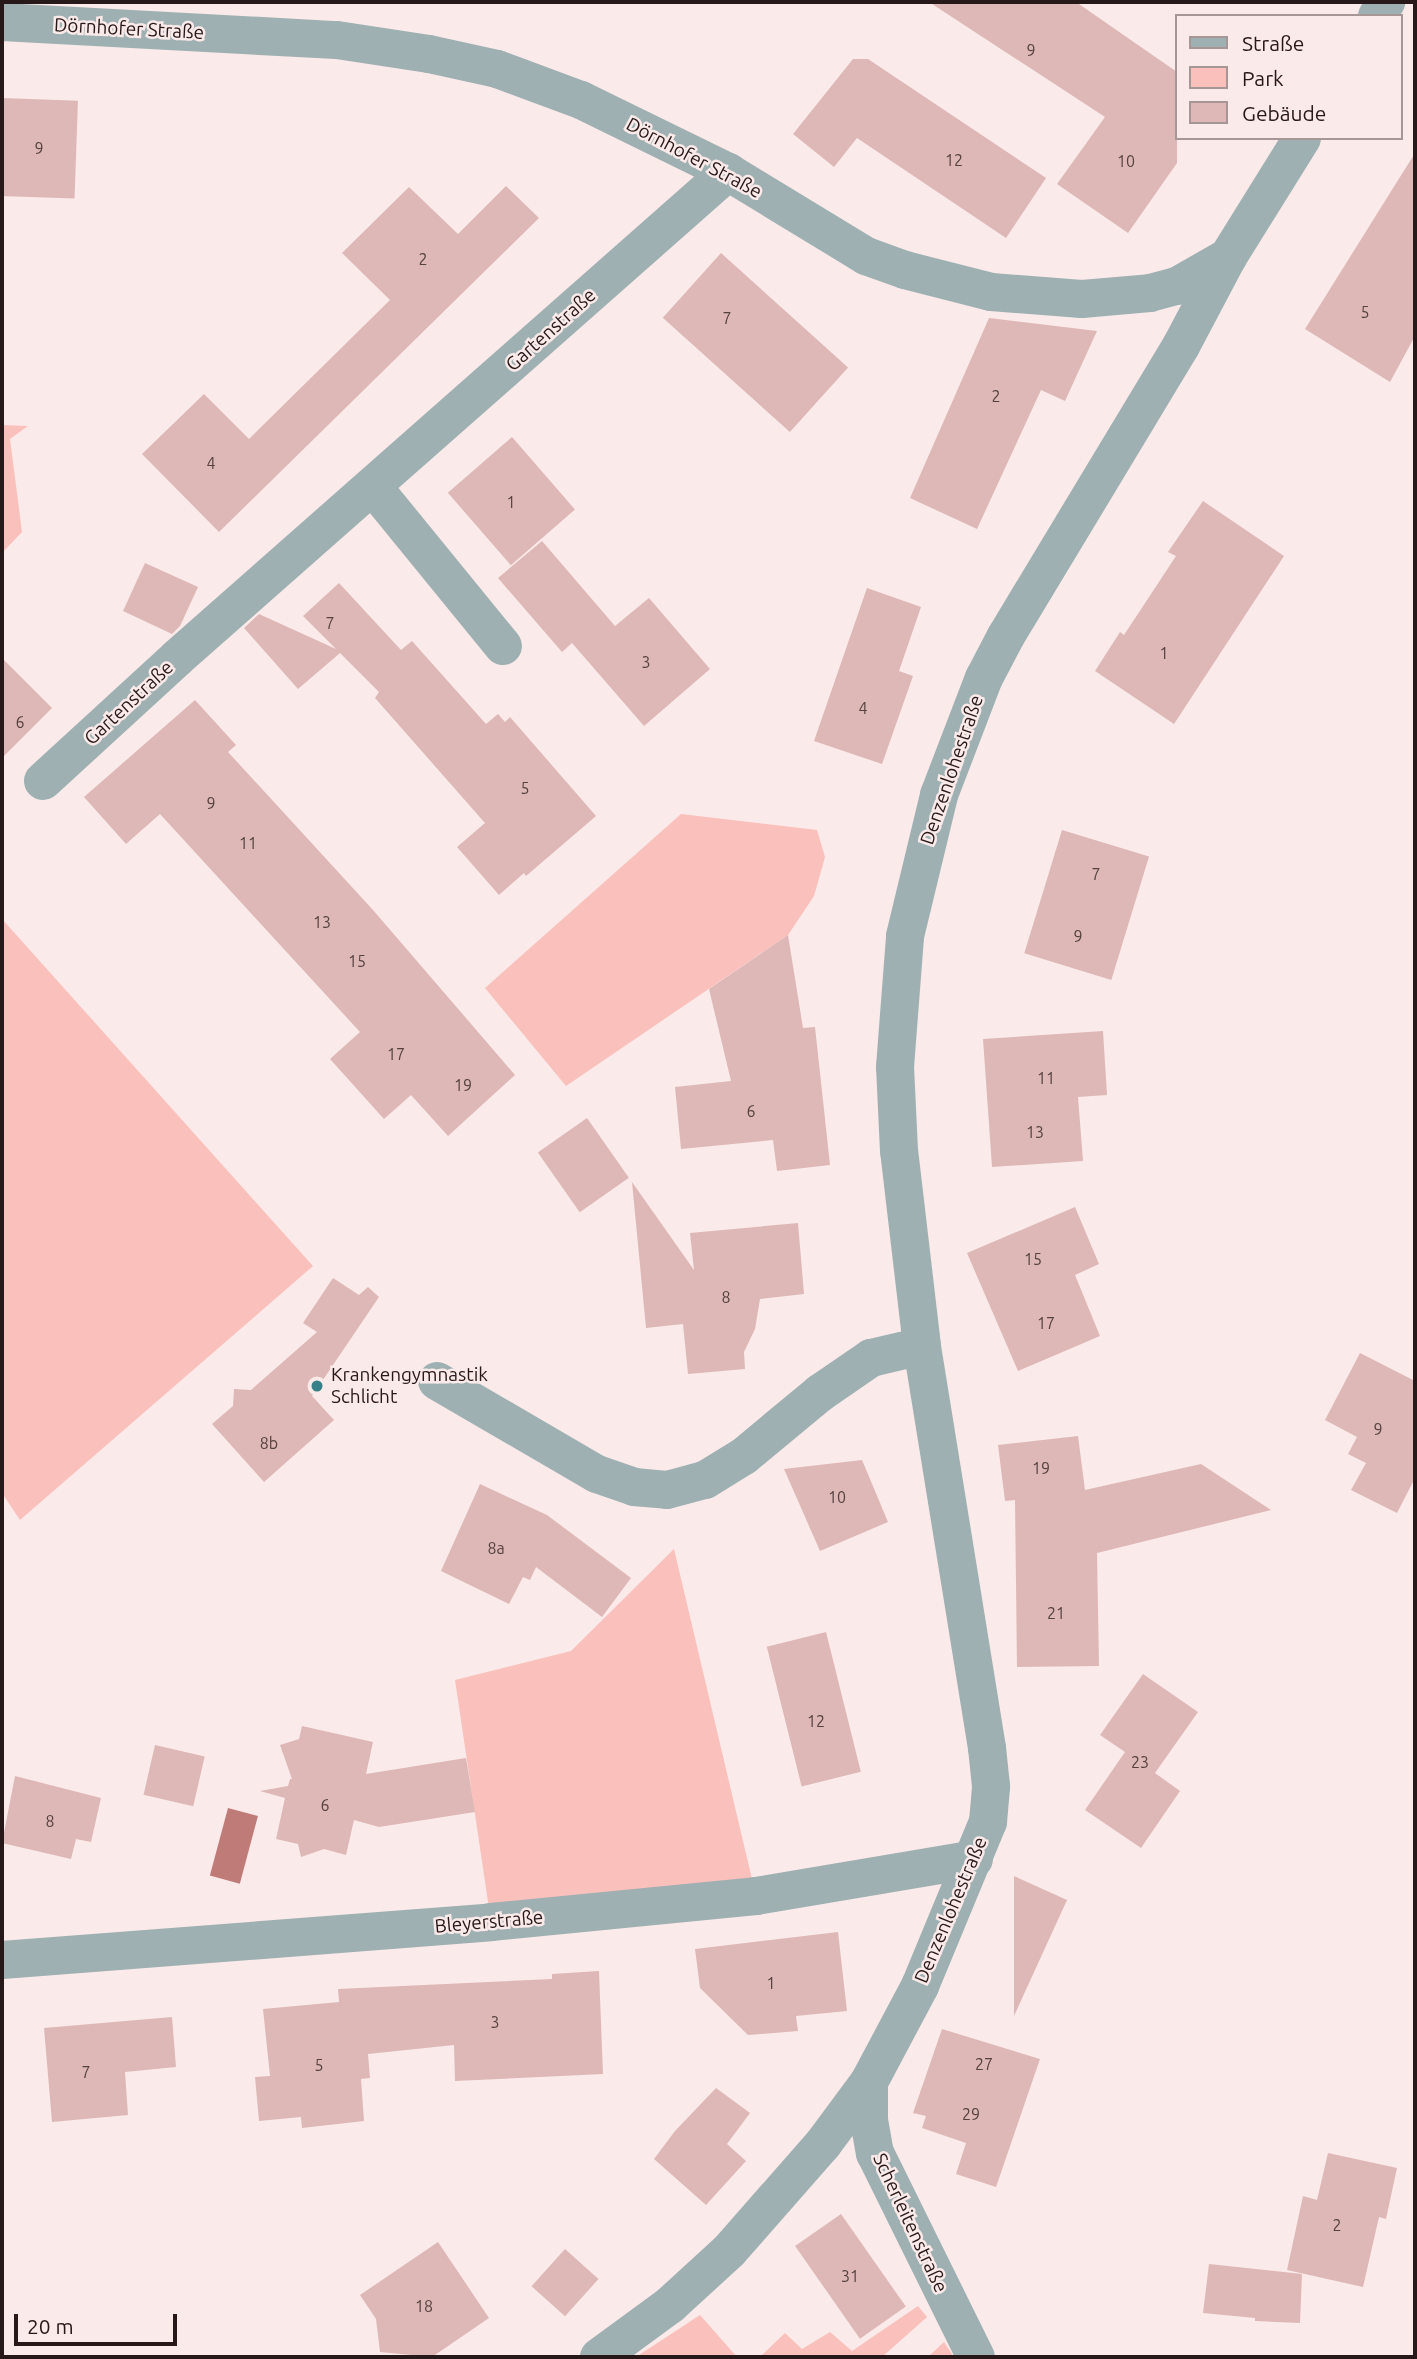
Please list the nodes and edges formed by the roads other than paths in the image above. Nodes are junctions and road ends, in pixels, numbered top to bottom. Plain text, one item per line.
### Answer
1 (2, 22) edge
2 (1301, 140) edge
3 (728, 172) junction
4 (1228, 257) junction
5 (374, 488) junction
6 (503, 646) dead end
7 (43, 781) dead end
8 (922, 1346) junction
9 (437, 1381) dead end
10 (974, 1859) junction
11 (2, 1960) edge
12 (869, 2082) junction
13 (599, 2357) edge
14 (975, 2357) edge

1 - 3 street, Dörnhofer Straße
2 - 4 street, Dörnhofer Straße
3 - 4 street, Dörnhofer Straße
3 - 5 street, Gartenstraße
4 - 8 street, Denzenlohestraße
5 - 6 street
5 - 7 street, Gartenstraße
8 - 9 street
8 - 10 street, Denzenlohestraße
10 - 11 street, Bleyerstraße
10 - 12 street, Denzenlohestraße
12 - 13 street, Denzenlohestraße
12 - 14 street, Scherleitenstraße

